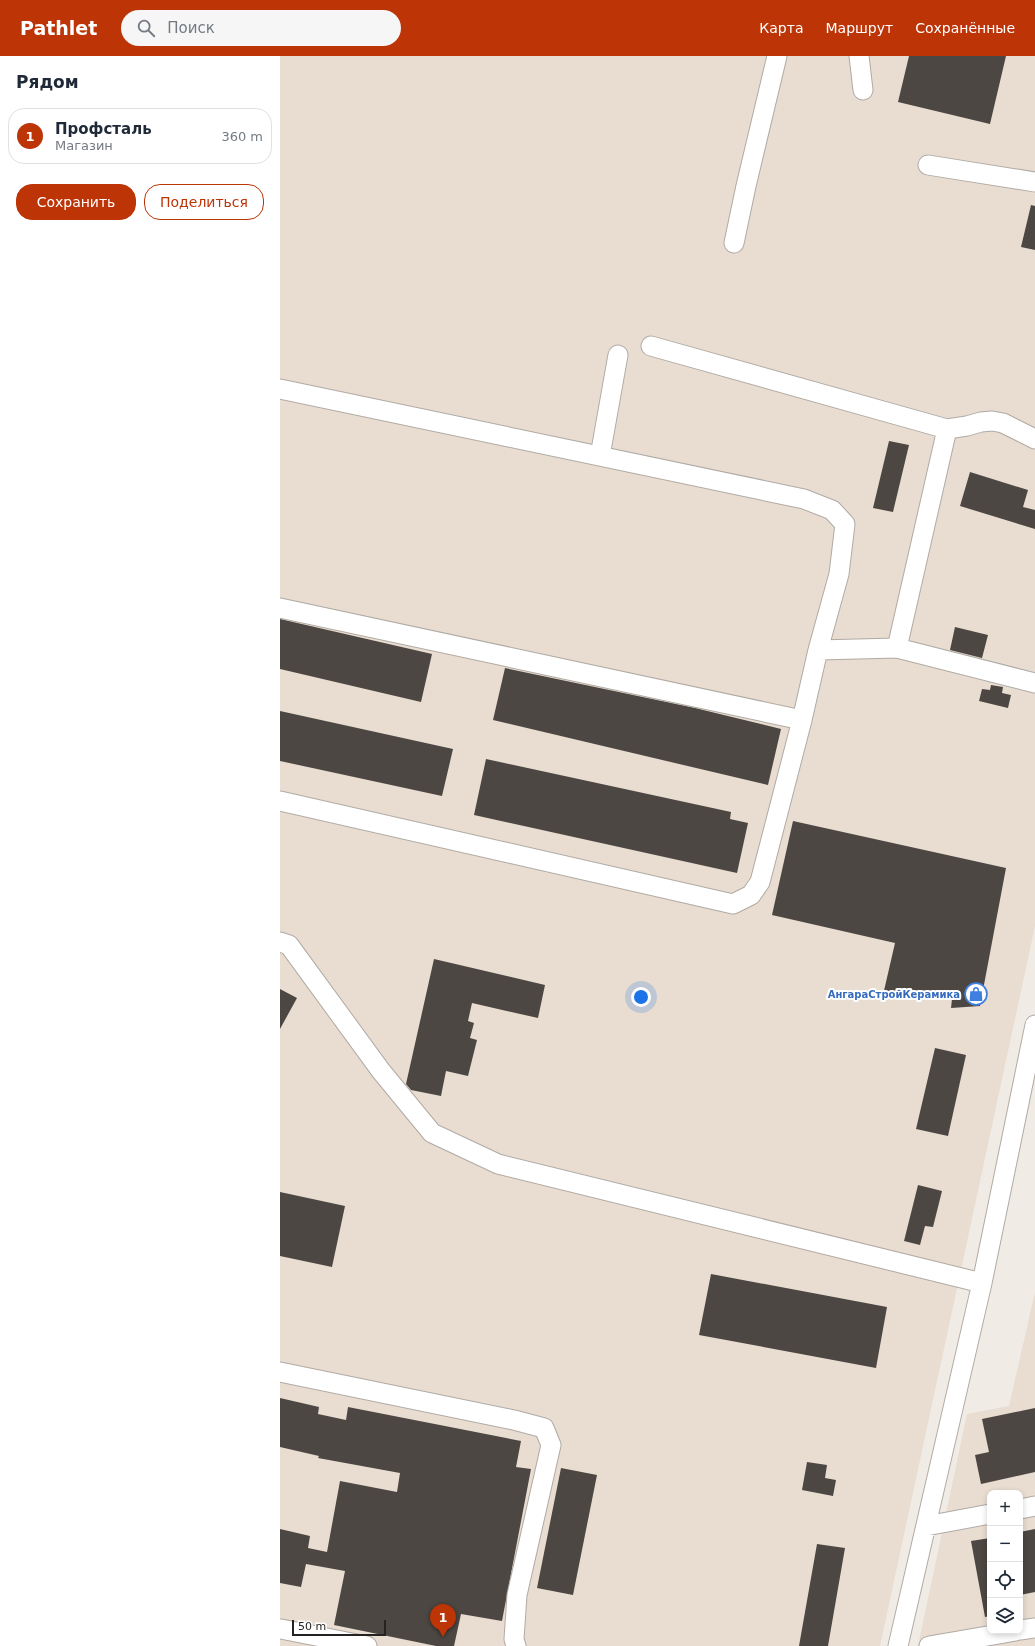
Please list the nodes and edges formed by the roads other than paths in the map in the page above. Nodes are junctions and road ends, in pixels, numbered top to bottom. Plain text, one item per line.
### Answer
1 (777, 56) edge
2 (859, 56) edge
3 (863, 90) dead end
4 (928, 165) dead end
5 (1035, 182) edge
6 (734, 243) dead end
7 (651, 346) dead end
8 (618, 355) dead end
9 (280, 389) edge
10 (947, 429) junction
11 (1035, 439) edge
12 (600, 456) junction
13 (280, 608) edge
14 (897, 648) junction
15 (818, 650) junction
16 (1035, 683) edge
17 (802, 720) junction
18 (280, 801) edge
19 (280, 942) edge
20 (1035, 1028) edge
21 (982, 1283) junction
22 (280, 1372) edge
23 (1035, 1506) edge
24 (1023, 1508) edge
25 (987, 1515) edge
26 (926, 1526) junction
27 (1035, 1628) edge
28 (281, 1629) dead end
29 (1023, 1630) edge
30 (999, 1634) edge
31 (367, 1646) edge
32 (516, 1646) edge
33 (898, 1646) edge
34 (929, 1646) edge

1 - 6 street
2 - 3 street
4 - 5 street
7 - 10 street
8 - 12 street
9 - 12 street
10 - 11 street
10 - 14 street
12 - 15 street
13 - 17 street
14 - 15 street
14 - 16 street
15 - 17 street
17 - 18 street
19 - 21 street
20 - 21 street
21 - 26 street
22 - 32 street
23 - 24 street
25 - 26 street
26 - 33 street
27 - 29 street
28 - 31 street
30 - 34 street

